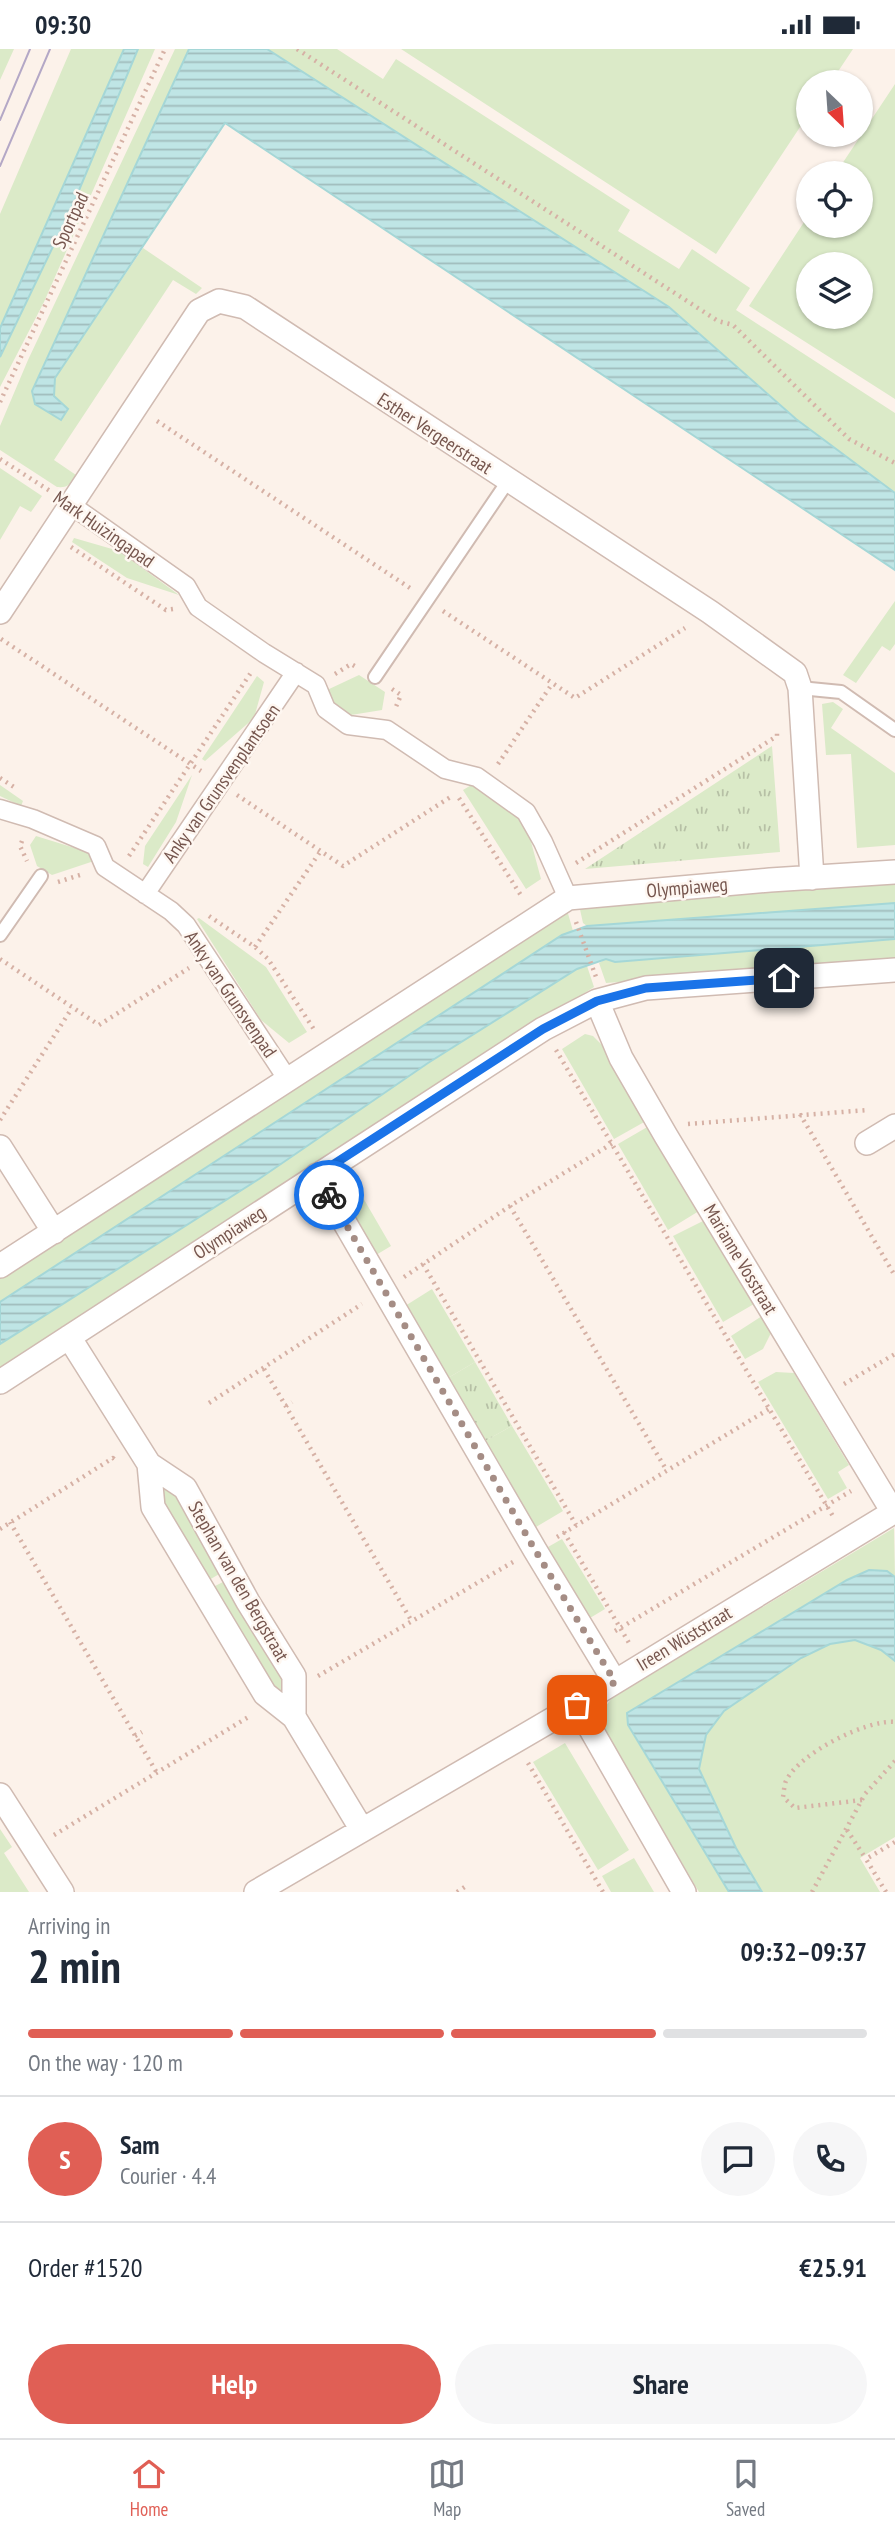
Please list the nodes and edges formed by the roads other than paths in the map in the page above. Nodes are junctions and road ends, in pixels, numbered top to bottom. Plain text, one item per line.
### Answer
1 (508, 481) junction
2 (71, 505) junction
3 (0, 612) edge
4 (296, 672) junction
5 (374, 677) dead end
6 (800, 688) junction
7 (895, 730) edge
8 (0, 809) edge
9 (895, 872) edge
10 (41, 876) dead end
11 (812, 878) junction
12 (145, 894) junction
13 (568, 898) junction
14 (0, 935) edge
15 (895, 969) edge
16 (597, 1001) junction
17 (288, 1080) junction
18 (888, 1117) edge
19 (867, 1143) dead end
20 (0, 1147) edge
21 (317, 1175) junction
22 (54, 1232) junction
23 (0, 1266) edge
24 (69, 1337) junction
25 (0, 1382) edge
26 (149, 1464) junction
27 (894, 1511) edge
28 (615, 1682) junction
29 (285, 1696) junction
30 (577, 1705) junction
31 (0, 1795) edge
32 (362, 1830) junction
33 (62, 1892) edge
34 (256, 1892) edge
35 (684, 1892) edge

1 - 2 street, Esther Vergeerstraat
1 - 5 lane
1 - 6 street, Esther Vergeerstraat
2 - 3 street, Esther Vergeerstraat
2 - 4 street, Mark Huizingapad
4 - 12 street, Anky van Grunsvenplantsoen
4 - 13 street, Mark Huizingapad
6 - 7 lane
6 - 11 street
8 - 12 street, Anky van Grunsvenpad
9 - 11 street, Olympiaweg
10 - 14 lane
11 - 13 street, Olympiaweg
12 - 17 street, Anky van Grunsvenpad
13 - 17 street, Olympiaweg
15 - 16 street, Olympiaweg
16 - 21 street, Olympiaweg
16 - 27 street, Marianne Vosstraat
17 - 22 street, Olympiaweg
18 - 19 street
20 - 22 street
21 - 24 street, Olympiaweg
21 - 28 street
22 - 23 street, Olympiaweg
24 - 25 street, Olympiaweg
24 - 26 street, Stephan van den Bergstraat
26 - 29 street, Stephan van den Bergstraat
26 - 29 street, Stephan van den Bergstraat
27 - 28 street, Ireen Wüststraat
28 - 30 street, Ireen Wüststraat
29 - 32 street, Stephan van den Bergstraat
30 - 32 street, Ireen Wüststraat
30 - 35 street
31 - 33 street
32 - 34 street, Ireen Wüststraat

